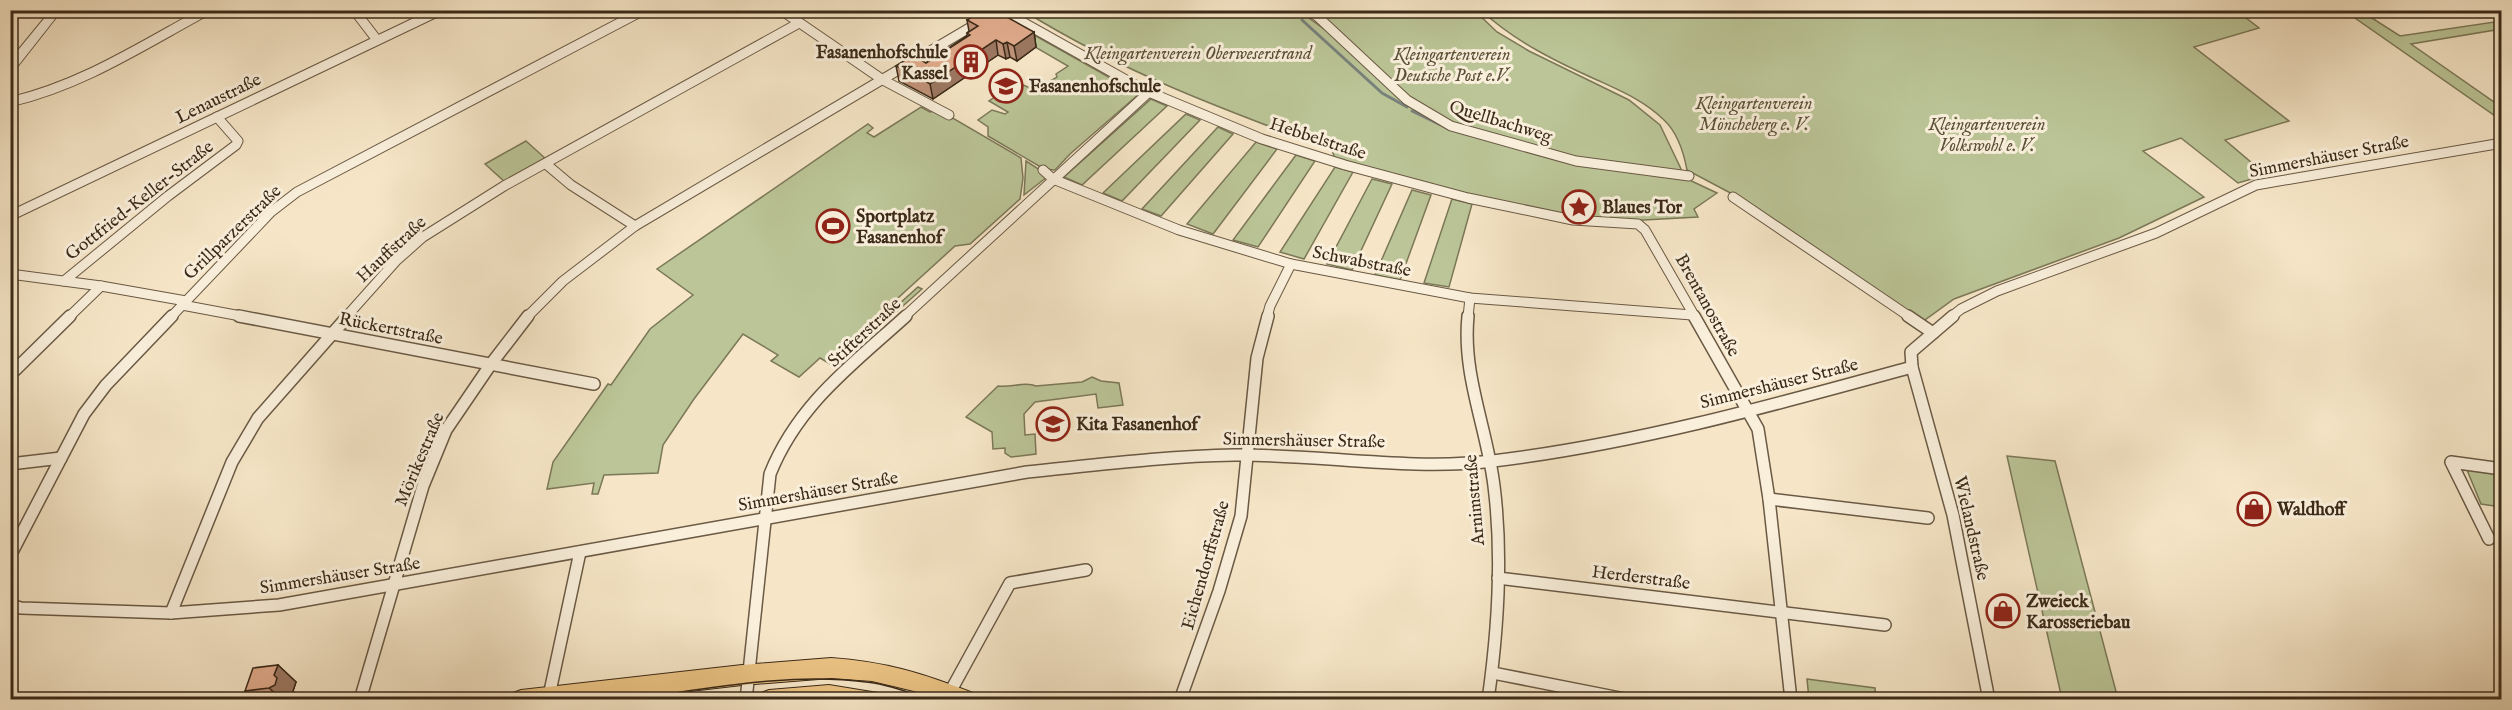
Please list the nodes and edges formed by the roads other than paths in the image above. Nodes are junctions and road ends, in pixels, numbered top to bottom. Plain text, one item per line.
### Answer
1 (57, 10) edge
2 (208, 10) edge
3 (354, 10) edge
4 (441, 10) edge
5 (644, 10) edge
6 (781, 10) edge
7 (1306, 10) edge
8 (998, 11) edge
9 (986, 18) edge
10 (799, 23) junction
11 (377, 40) junction
12 (14, 57) edge
13 (10, 68) edge
14 (883, 80) junction
15 (1149, 92) junction
16 (10, 102) edge
17 (949, 115) dead end
18 (217, 117) junction
19 (2502, 143) edge
20 (546, 164) junction
21 (1043, 170) dead end
22 (1689, 176) dead end
23 (1053, 179) junction
24 (1732, 197) dead end
25 (10, 216) edge
26 (635, 226) junction
27 (1645, 230) joint
28 (1291, 264) junction
29 (10, 274) edge
30 (64, 281) junction
31 (101, 286) junction
32 (1470, 298) junction
33 (184, 303) junction
34 (1692, 315) junction
35 (332, 333) junction
36 (1933, 333) junction
37 (491, 364) junction
38 (1912, 367) junction
39 (10, 375) edge
40 (594, 384) dead end
41 (1747, 410) junction
42 (1245, 455) junction
43 (61, 458) junction
44 (1491, 460) junction
45 (10, 464) edge
46 (2502, 469) edge
47 (1769, 499) junction
48 (1928, 518) dead end
49 (764, 519) junction
50 (2489, 539) dead end
51 (580, 552) junction
52 (10, 556) edge
53 (1086, 570) dead end
54 (1498, 578) junction
55 (393, 586) junction
56 (10, 606) edge
57 (1780, 611) junction
58 (171, 613) junction
59 (1885, 625) dead end
60 (1492, 673) junction
61 (749, 674) junction
62 (549, 696) junction
63 (957, 697) edge
64 (360, 699) edge
65 (521, 699) edge
66 (746, 699) edge
67 (769, 699) edge
68 (870, 699) edge
69 (1180, 699) edge
70 (1488, 699) edge
71 (1630, 699) edge
72 (1791, 699) edge
73 (1989, 699) edge

1 - 12 street
2 - 16 street
3 - 11 street
4 - 11 street, Lenaustraße
5 - 33 street, Grillparzerstraße
6 - 10 street
7 - 22 street, Quellbachweg
8 - 15 street, Hebbelstraße
9 - 14 street, Mörikestraße
10 - 14 street
10 - 20 street, Hauffstraße
11 - 18 street, Lenaustraße
12 - 13 street
14 - 17 street
14 - 26 street, Mörikestraße
15 - 23 street, Stifterstraße
15 - 27 street, Hebbelstraße
18 - 25 street, Lenaustraße
18 - 30 street, Gottfried-Keller-Straße
19 - 36 street, Simmershäuser Straße
20 - 26 street
20 - 35 street, Hauffstraße
21 - 23 street, Schwabstraße
23 - 28 street, Schwabstraße
23 - 49 street, Stifterstraße
24 - 36 street
26 - 37 street, Mörikestraße
27 - 34 street, Brentanostraße
28 - 32 street, Schwabstraße
28 - 42 street, Eichendorffstraße
29 - 30 street, Rückertstraße
30 - 31 street, Rückertstraße
31 - 33 street, Rückertstraße
31 - 39 street
32 - 34 street, Schwabstraße
32 - 44 street, Arnimstraße
33 - 35 street, Rückertstraße
33 - 43 street, Grillparzerstraße
34 - 41 street, Brentanostraße
35 - 37 street, Rückertstraße
35 - 58 street, Hauffstraße
36 - 38 street, Simmershäuser Straße
37 - 40 street, Rückertstraße
37 - 55 street, Mörikestraße
38 - 41 street, Simmershäuser Straße
38 - 73 street, Wielandstraße
41 - 44 street, Simmershäuser Straße
41 - 47 street, Brentanostraße
42 - 44 street, Simmershäuser Straße
42 - 49 street, Simmershäuser Straße
42 - 69 street, Eichendorffstraße
43 - 45 street
43 - 52 street, Grillparzerstraße
44 - 54 street, Arnimstraße
46 - 50 street
47 - 48 street
47 - 57 street, Brentanostraße
49 - 51 street, Simmershäuser Straße
49 - 61 street, Stifterstraße
51 - 55 street, Simmershäuser Straße
51 - 62 street
53 - 63 street
54 - 57 street, Herderstraße
54 - 60 street, Arnimstraße
55 - 58 street, Simmershäuser Straße
55 - 64 street, Mörikestraße
56 - 58 street, Simmershäuser Straße
57 - 59 street
57 - 72 street, Brentanostraße
60 - 70 street, Arnimstraße
60 - 71 street
61 - 62 main road
61 - 63 main road
61 - 66 street, Stifterstraße
62 - 65 main road
67 - 68 main road

